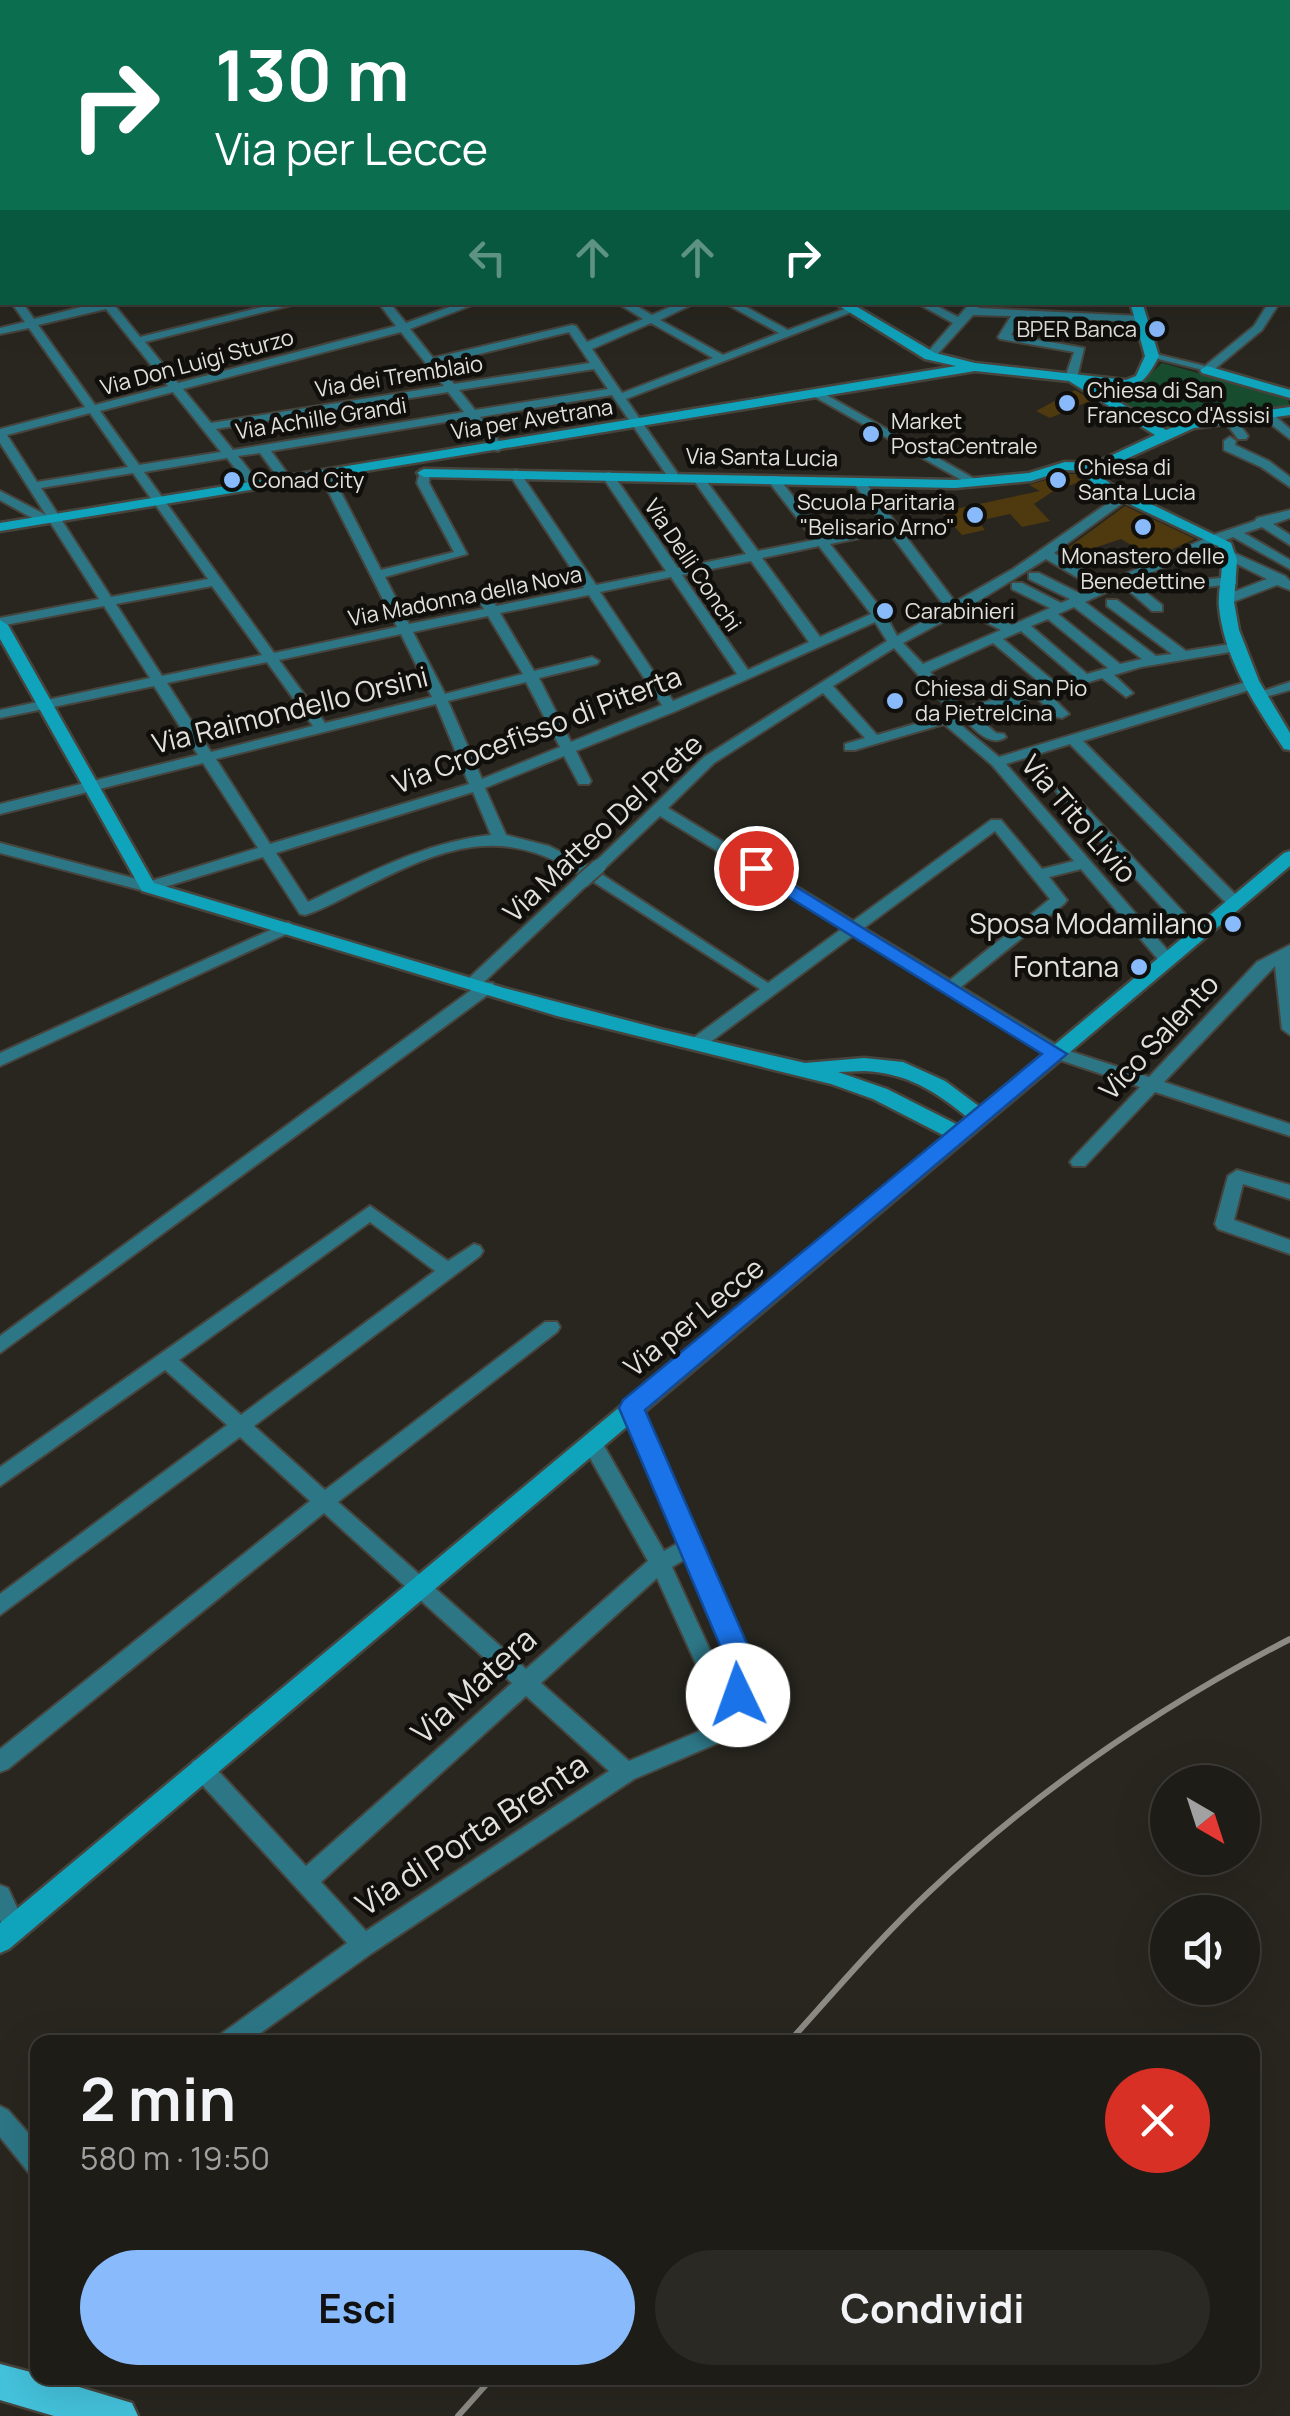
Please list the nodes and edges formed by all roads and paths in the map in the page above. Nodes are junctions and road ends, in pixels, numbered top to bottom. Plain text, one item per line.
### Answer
1 (18, 305) edge
2 (103, 305) edge
3 (112, 305) edge
4 (286, 305) edge
5 (385, 305) edge
6 (467, 305) edge
7 (626, 305) edge
8 (685, 305) edge
9 (734, 305) edge
10 (847, 305) edge
11 (926, 305) edge
12 (1137, 305) edge
13 (1273, 305) edge
14 (973, 307) edge
15 (1018, 314) junction
16 (1057, 316) junction
17 (1140, 318) junction
18 (650, 319) junction
19 (958, 322) junction
20 (30, 323) junction
21 (403, 328) junction
22 (0, 331) edge
23 (788, 334) junction
24 (137, 341) junction
25 (1042, 343) junction
26 (586, 347) junction
27 (930, 356) junction
28 (1152, 356) junction
29 (722, 359) junction
30 (430, 362) junction
31 (598, 365) junction
32 (975, 368) junction
33 (1207, 370) junction
34 (1071, 378) junction
35 (450, 387) junction
36 (174, 390) junction
37 (619, 394) junction
38 (1290, 394) edge
39 (820, 395) junction
40 (94, 410) junction
41 (1290, 410) edge
42 (1263, 412) junction
43 (472, 414) junction
44 (1227, 416) junction
45 (640, 424) junction
46 (206, 426) junction
47 (0, 434) edge
48 (1163, 434) junction
49 (1290, 435) edge
50 (498, 446) junction
51 (263, 448) junction
52 (228, 454) junction
53 (424, 466) junction
54 (1097, 467) junction
55 (136, 469) junction
56 (515, 474) junction
57 (326, 475) junction
58 (608, 476) junction
59 (674, 477) junction
60 (698, 478) junction
61 (773, 479) junction
62 (286, 480) junction
63 (858, 481) junction
64 (976, 483) junction
65 (1290, 483) edge
66 (255, 485) junction
67 (33, 486) junction
68 (0, 496) edge
69 (1125, 497) junction
70 (160, 502) junction
71 (1290, 514) edge
72 (1263, 515) junction
73 (50, 520) junction
74 (0, 527) edge
75 (893, 527) junction
76 (1233, 532) junction
77 (1216, 538) junction
78 (1290, 542) edge
79 (822, 543) junction
80 (1047, 554) junction
81 (1232, 556) junction
82 (754, 557) junction
83 (1290, 565) edge
84 (675, 574) junction
85 (376, 575) junction
86 (1034, 576) dead end
87 (1122, 580) junction
88 (216, 581) junction
89 (1230, 581) junction
90 (1285, 583) edge
91 (1017, 586) dead end
92 (1164, 586) dead end
93 (1104, 588) junction
94 (593, 591) junction
95 (1228, 599) junction
96 (1077, 600) junction
97 (487, 602) junction
98 (109, 603) junction
99 (1112, 604) dead end
100 (1157, 608) dead end
101 (954, 610) junction
102 (1054, 611) junction
103 (879, 616) junction
104 (984, 616) dead end
105 (0, 624) edge
106 (402, 628) junction
107 (1017, 628) junction
108 (846, 631) junction
109 (892, 638) junction
110 (997, 640) dead end
111 (818, 644) junction
112 (1237, 647) junction
113 (1183, 655) junction
114 (269, 658) junction
115 (1152, 660) junction
116 (592, 661) dead end
117 (922, 670) junction
118 (1111, 671) junction
119 (745, 676) junction
120 (531, 677) junction
121 (1084, 678) junction
122 (157, 680) junction
123 (825, 686) junction
124 (1290, 686) edge
125 (1046, 689) junction
126 (1255, 690) junction
127 (1126, 693) dead end
128 (440, 698) junction
129 (1010, 698) junction
130 (45, 705) junction
131 (671, 708) junction
132 (0, 714) edge
133 (956, 714) junction
134 (1062, 714) dead end
135 (1028, 716) dead end
136 (321, 728) junction
137 (999, 737) dead end
138 (1072, 738) junction
139 (874, 740) junction
140 (1290, 745) edge
141 (850, 747) dead end
142 (569, 750) junction
143 (207, 757) junction
144 (997, 762) junction
145 (584, 781) dead end
146 (91, 786) junction
147 (478, 786) junction
148 (1063, 791) dead end
149 (3, 806) edge
150 (658, 808) junction
151 (500, 839) junction
152 (0, 848) edge
153 (266, 852) junction
154 (1290, 857) edge
155 (1085, 863) junction
156 (1038, 875) junction
157 (148, 887) junction
158 (1236, 904) junction
159 (288, 928) junction
160 (855, 928) junction
161 (1197, 936) junction
162 (1286, 952) edge
163 (1168, 960) junction
164 (760, 984) dead end
165 (480, 985) junction
166 (951, 987) junction
167 (1290, 1029) edge
168 (699, 1042) junction
169 (1056, 1054) junction
170 (0, 1060) edge
171 (805, 1068) junction
172 (1151, 1085) junction
173 (982, 1119) junction
174 (1290, 1130) edge
175 (962, 1136) junction
176 (1079, 1162) dead end
177 (1290, 1192) edge
178 (1290, 1247) edge
179 (474, 1251) dead end
180 (447, 1270) junction
181 (551, 1327) dead end
182 (0, 1346) edge
183 (168, 1360) junction
184 (632, 1408) junction
185 (241, 1424) junction
186 (592, 1443) junction
187 (0, 1478) edge
188 (326, 1499) junction
189 (690, 1546) junction
190 (660, 1563) junction
191 (418, 1586) junction
192 (0, 1606) edge
193 (527, 1682) junction
194 (738, 1695) junction
195 (0, 1762) edge
196 (201, 1768) junction
197 (626, 1772) junction
198 (306, 1880) junction
199 (0, 1896) edge
200 (8, 1934) edge
201 (364, 1945) junction
202 (239, 2035) edge
203 (0, 2118) edge
204 (30, 2154) edge
205 (0, 2382) edge
206 (119, 2416) edge

1 - 20 street
2 - 20 street
3 - 24 street
4 - 24 street
5 - 21 street
6 - 21 street, Via Don Luigi Sturzo
7 - 18 street
8 - 18 street
9 - 23 street
10 - 23 street, Via Achille Grandi
10 - 27 street
11 - 19 street
12 - 17 street
13 - 33 street
14 - 15 street
14 - 19 street
15 - 16 street
15 - 25 street
16 - 17 street
16 - 25 street
17 - 28 street
18 - 26 street
18 - 29 street
19 - 27 street
20 - 22 street
20 - 40 street
21 - 30 street
21 - 36 street, Via Don Luigi Sturzo
23 - 29 street, Via Achille Grandi
24 - 36 street
25 - 34 street
26 - 30 street
26 - 31 street
27 - 32 street
28 - 33 street
28 - 34 street, Via per Avetrana
29 - 37 street, Via Achille Grandi
30 - 35 street
31 - 35 street, Via dei Tremblaio
31 - 37 street
32 - 34 street, Via per Avetrana
32 - 39 street, Via per Avetrana
33 - 38 street
34 - 48 street
35 - 43 street
35 - 46 street, Via dei Tremblaio
36 - 40 street, Via Don Luigi Sturzo
36 - 46 street
37 - 43 street, Via Achille Grandi
37 - 45 street
39 - 45 street, Via per Avetrana
39 - 64 street
40 - 47 street, Via Don Luigi Sturzo
40 - 55 street
41 - 42 street
42 - 44 street
42 - 49 street
43 - 50 street
43 - 51 street, Via Achille Grandi
44 - 48 street
44 - 65 street
45 - 50 street, Via per Avetrana
45 - 59 street
46 - 52 street
47 - 67 street
48 - 54 street
50 - 53 street, Via per Avetrana
51 - 52 street, Via Achille Grandi
51 - 62 street
52 - 55 street, Via Achille Grandi
52 - 66 street
53 - 56 street, Via Santa Lucia
53 - 57 street, Via per Avetrana
53 - 85 street
54 - 64 street, Via Santa Lucia
54 - 69 street
55 - 67 street, Via Achille Grandi
55 - 70 street
56 - 58 street, Via Santa Lucia
56 - 94 street
57 - 62 street, Via per Avetrana
57 - 85 street
58 - 59 street, Via Santa Lucia
58 - 84 street, Via Delli Conchi
59 - 60 street, Via Santa Lucia
60 - 61 street, Via Santa Lucia
60 - 82 street
61 - 63 street, Via Santa Lucia
61 - 79 street
62 - 66 street, Via per Avetrana
63 - 64 street, Via Santa Lucia
63 - 75 street
66 - 70 street, Via per Avetrana
67 - 73 street
68 - 73 street
69 - 77 street
69 - 80 street, Via Matteo Del Prete
70 - 73 street, Via per Avetrana
70 - 88 street
71 - 72 street
72 - 76 street
72 - 78 street
73 - 74 street, Via per Avetrana
73 - 98 street
75 - 79 street, Via Madonna della Nova
75 - 101 street
76 - 77 street
76 - 83 street
77 - 81 street
77 - 87 street
79 - 82 street, Via Madonna della Nova
79 - 103 street
80 - 93 street
80 - 101 street, Via Matteo Del Prete
81 - 89 street
81 - 90 street
82 - 84 street, Via Madonna della Nova
82 - 111 street
84 - 94 street, Via Madonna della Nova
84 - 119 street, Via Delli Conchi
85 - 106 street
86 - 96 street
87 - 93 street
87 - 100 street
88 - 98 street
88 - 114 street
89 - 92 street
89 - 95 street
90 - 95 street
91 - 102 street
93 - 96 street
94 - 97 street, Via Madonna della Nova
94 - 131 street
95 - 112 street
96 - 102 street
96 - 115 street
97 - 106 street, Via Madonna della Nova
97 - 120 street
98 - 105 street
98 - 122 street
99 - 113 street
101 - 109 street, Via Matteo Del Prete
102 - 107 street
102 - 118 street
103 - 108 street, Via Crocefisso di Piterta
103 - 109 street
104 - 107 street
105 - 130 street
106 - 114 street, Via Madonna della Nova
106 - 128 street
107 - 117 street
107 - 121 street
108 - 109 street
108 - 111 street, Via Crocefisso di Piterta
109 - 117 street
109 - 123 street, Via Matteo Del Prete
110 - 125 street
111 - 119 street, Via Crocefisso di Piterta
112 - 113 street
112 - 126 street
113 - 115 street
114 - 122 street, Via Madonna della Nova
114 - 136 street
115 - 118 street
116 - 120 street, Via Raimondello Orsini
117 - 133 street
118 - 121 street
118 - 127 street
119 - 131 street, Via Crocefisso di Piterta
120 - 128 street, Via Raimondello Orsini
120 - 142 street
121 - 125 street
122 - 130 street, Via Madonna della Nova
122 - 143 street
123 - 139 street
123 - 150 street, Via Matteo Del Prete
124 - 126 street
125 - 129 street
125 - 134 street
126 - 138 street
126 - 140 street
128 - 136 street, Via Raimondello Orsini
128 - 147 street
129 - 133 street
129 - 135 street
130 - 132 street, Via Madonna della Nova
130 - 146 street
131 - 142 street, Via Crocefisso di Piterta
133 - 137 street
133 - 139 street
133 - 144 street, Via Tito Livio
136 - 143 street, Via Raimondello Orsini
138 - 144 street
138 - 158 street
139 - 141 street
142 - 145 street
142 - 147 street, Via Crocefisso di Piterta
143 - 146 street, Via Raimondello Orsini
143 - 153 street
144 - 155 street, Via Tito Livio
146 - 149 street, Via Raimondello Orsini
146 - 157 street
147 - 151 street
147 - 153 street, Via Crocefisso di Piterta
148 - 161 street
150 - 160 street
150 - 165 street, Via Matteo Del Prete, bridge
151 - 153 street
151 - 164 street
152 - 157 street
153 - 157 street, Via Crocefisso di Piterta
154 - 158 street, Via per Lecce
155 - 156 street
155 - 163 street, Via Tito Livio
156 - 160 street
156 - 166 street
157 - 159 street
158 - 161 street, Via per Lecce
159 - 165 street
159 - 170 street
160 - 166 street
160 - 168 street
161 - 163 street, Via per Lecce
162 - 167 street
162 - 172 street, Vico Salento
163 - 169 street, Via per Lecce
165 - 168 street
165 - 182 street, Via Matteo Del Prete
166 - 169 street
168 - 171 street
169 - 172 street
169 - 173 street, Via per Lecce
171 - 173 street
171 - 175 street
172 - 174 street
172 - 176 street, Vico Salento
173 - 175 street, Via per Lecce
175 - 184 street, Via per Lecce
177 - 178 street
179 - 180 street
180 - 183 street
180 - 185 street
181 - 188 street
183 - 185 street
183 - 187 street
184 - 186 street, Via per Lecce
184 - 189 street
185 - 188 street
185 - 192 street
186 - 190 street
186 - 191 street, Via per Lecce
188 - 191 street
188 - 195 street
189 - 190 street, Via Matera
189 - 194 street
190 - 193 street, Via Matera
190 - 194 street
191 - 193 street
191 - 196 street, Via per Lecce
193 - 197 street
193 - 198 street, Via Matera
194 - 197 street, Via di Porta Brenta
196 - 198 street
196 - 200 street, Via per Lecce
197 - 201 street, Via di Porta Brenta
198 - 201 street
199 - 200 street
201 - 202 street, Via di Porta Brenta
203 - 204 street
205 - 206 main road

